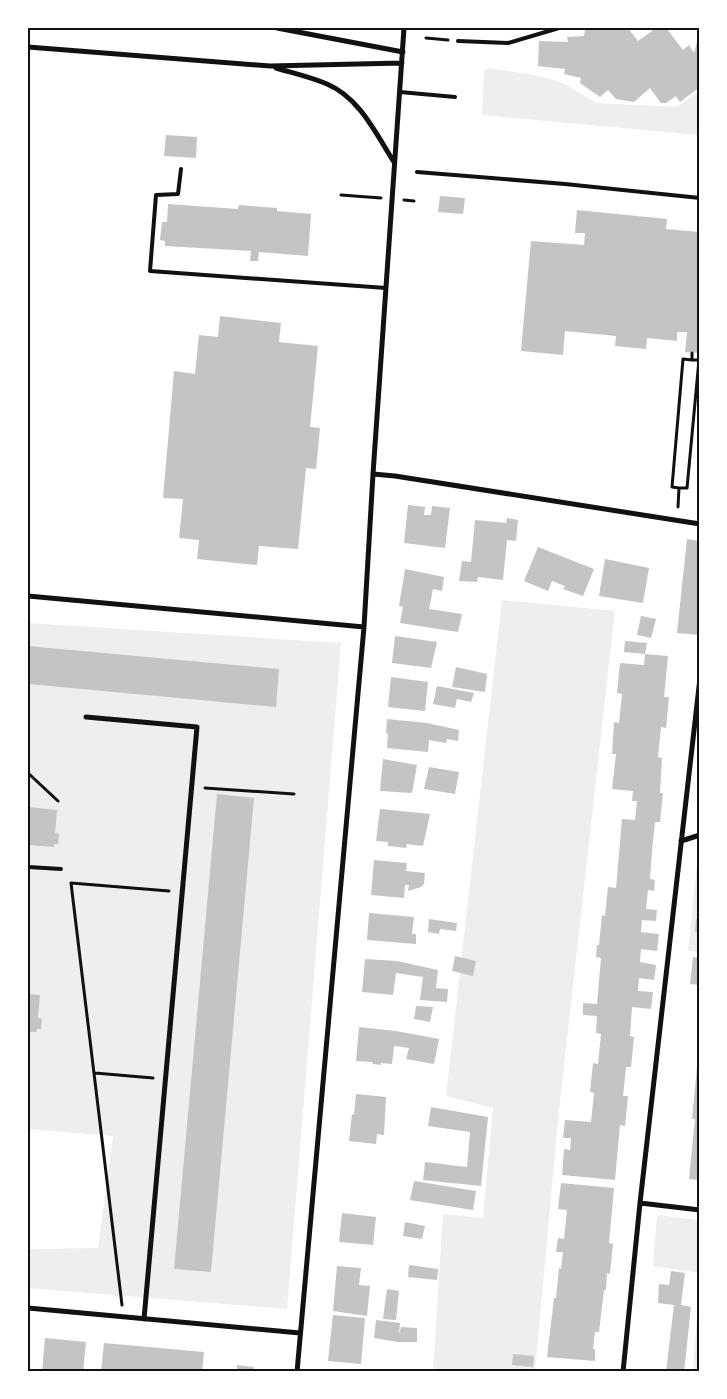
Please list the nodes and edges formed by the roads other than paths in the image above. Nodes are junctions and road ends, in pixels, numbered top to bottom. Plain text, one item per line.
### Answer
1 (277, 28) edge
2 (404, 28) edge
3 (559, 28) edge
4 (458, 41) road end
5 (28, 47) edge
6 (402, 52) junction
7 (402, 63) junction
8 (270, 66) junction
9 (400, 92) junction
10 (455, 97) dead end
11 (395, 162) junction
12 (181, 170) dead end
13 (417, 172) dead end
14 (700, 198) edge
15 (386, 288) junction
16 (373, 474) junction
17 (700, 524) edge
18 (28, 596) edge
19 (364, 627) junction
20 (700, 678) edge
21 (86, 717) dead end
22 (700, 835) edge
23 (681, 842) junction
24 (28, 867) edge
25 (61, 869) dead end
26 (640, 1203) junction
27 (700, 1210) edge
28 (28, 1308) edge
29 (144, 1319) junction
30 (300, 1333) junction
31 (297, 1372) edge
32 (623, 1372) edge

1 - 6 street
2 - 6 street
3 - 4 lane
5 - 8 street
6 - 7 street
7 - 8 street
7 - 9 street
8 - 11 street
9 - 10 lane
9 - 11 street
11 - 15 street
12 - 15 lane
13 - 14 lane
15 - 16 street
16 - 17 street
16 - 19 street
18 - 19 street
19 - 30 street
20 - 23 street
21 - 29 street
22 - 23 street
23 - 26 street
24 - 25 lane
26 - 27 street
26 - 32 street
28 - 29 street
29 - 30 street
30 - 31 street

